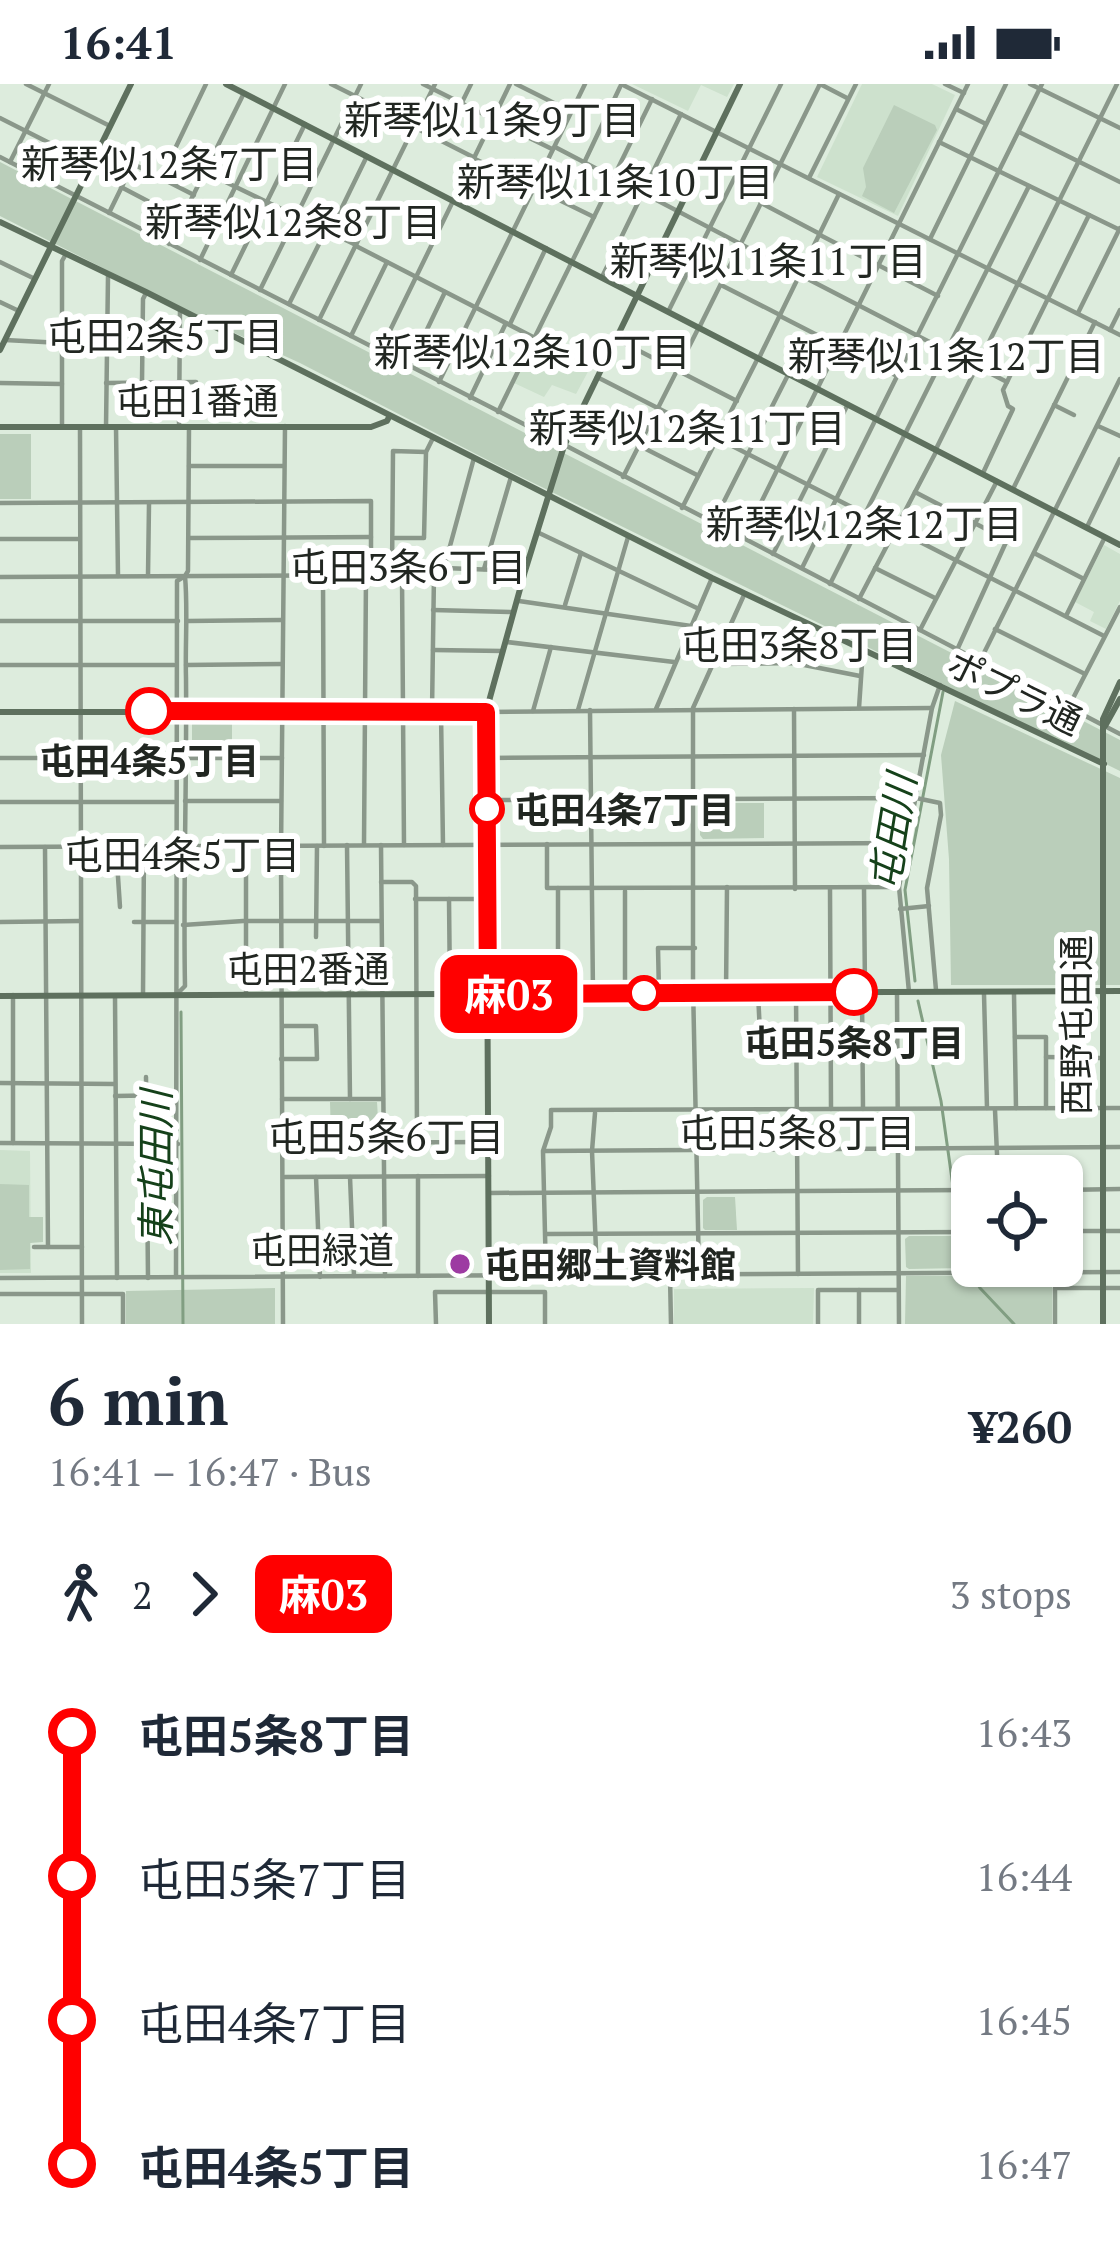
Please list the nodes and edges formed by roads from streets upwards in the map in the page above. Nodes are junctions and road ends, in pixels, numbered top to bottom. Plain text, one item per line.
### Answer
1 (26, 84) edge
2 (49, 84) edge
3 (206, 84) edge
4 (226, 84) edge
5 (285, 84) edge
6 (331, 84) edge
7 (361, 84) edge
8 (424, 84) edge
9 (471, 84) edge
10 (513, 84) edge
11 (585, 84) edge
12 (621, 84) edge
13 (740, 84) edge
14 (782, 84) edge
15 (820, 84) edge
16 (856, 84) edge
17 (944, 84) edge
18 (968, 84) edge
19 (1006, 84) edge
20 (1030, 84) edge
21 (1117, 84) edge
22 (127, 85) edge
23 (434, 86) edge
24 (1041, 86) edge
25 (244, 90) edge
26 (44, 93) junction
27 (964, 93) junction
28 (355, 96) junction
29 (652, 99) junction
30 (849, 99) junction
31 (462, 103) junction
32 (273, 108) junction
33 (956, 109) junction
34 (572, 111) junction
35 (681, 114) junction
36 (0, 118) edge
37 (1101, 118) junction
38 (493, 119) junction
39 (305, 124) junction
40 (986, 124) junction
41 (110, 126) junction
42 (414, 126) junction
43 (1120, 128) edge
44 (26, 131) junction
45 (717, 132) junction
46 (1019, 132) junction
47 (334, 139) junction
48 (443, 141) junction
49 (940, 142) junction
50 (100, 147) junction
51 (554, 148) junction
52 (749, 148) junction
53 (367, 156) junction
54 (0, 157) edge
55 (970, 157) junction
56 (474, 158) junction
57 (1079, 161) junction
58 (10, 162) junction
59 (584, 163) junction
60 (91, 164) junction
61 (133, 164) junction
62 (781, 164) junction
63 (394, 170) junction
64 (1000, 171) junction
65 (205, 172) junction
66 (161, 178) junction
67 (614, 178) junction
68 (808, 178) junction
69 (1120, 182) edge
70 (1029, 186) junction
71 (235, 187) junction
72 (535, 187) junction
73 (121, 188) junction
74 (643, 193) junction
75 (839, 194) junction
76 (194, 195) junction
77 (76, 196) junction
78 (453, 200) junction
79 (1059, 201) junction
80 (267, 202) junction
81 (761, 203) junction
82 (678, 211) junction
83 (109, 212) junction
84 (297, 215) junction
85 (1089, 215) junction
86 (594, 217) junction
87 (182, 219) junction
88 (0, 222) edge
89 (899, 224) junction
90 (710, 228) junction
91 (1120, 230) edge
92 (328, 231) junction
93 (513, 231) junction
94 (820, 235) junction
95 (929, 239) junction
96 (170, 244) junction
97 (741, 244) junction
98 (356, 245) junction
99 (51, 246) junction
100 (546, 248) junction
101 (66, 254) junction
102 (958, 254) junction
103 (200, 260) junction
104 (572, 261) junction
105 (0, 262) edge
106 (387, 262) junction
107 (879, 265) junction
108 (988, 268) junction
109 (109, 274) junction
110 (231, 275) junction
111 (800, 275) junction
112 (416, 277) junction
113 (602, 277) junction
114 (35, 279) junction
115 (1018, 284) junction
116 (721, 285) junction
117 (260, 290) junction
118 (146, 292) junction
119 (445, 292) junction
120 (637, 295) junction
121 (938, 296) junction
122 (1048, 298) junction
123 (0, 302) edge
124 (289, 304) junction
125 (859, 306) junction
126 (476, 308) junction
127 (180, 310) junction
128 (1120, 310) edge
129 (20, 311) junction
130 (669, 311) junction
131 (1078, 314) junction
132 (780, 315) junction
133 (319, 320) junction
134 (1095, 322) junction
135 (508, 324) junction
136 (700, 327) junction
137 (1110, 330) junction
138 (1120, 335) edge
139 (351, 336) junction
140 (918, 337) junction
141 (535, 338) junction
142 (616, 339) junction
143 (5, 340) junction
144 (62, 343) junction
145 (838, 346) junction
146 (0, 350) edge
147 (380, 351) junction
148 (947, 352) junction
149 (759, 358) junction
150 (410, 367) junction
151 (976, 367) junction
152 (677, 370) junction
153 (789, 373) junction
154 (597, 377) junction
155 (898, 377) junction
156 (1120, 380) edge
157 (106, 382) junction
158 (142, 382) junction
159 (178, 382) junction
160 (196, 382) dead end
161 (439, 382) junction
162 (1007, 382) junction
163 (0, 383) edge
164 (62, 384) junction
165 (818, 388) junction
166 (470, 398) junction
167 (737, 401) junction
168 (848, 404) junction
169 (1054, 405) junction
170 (658, 408) junction
171 (498, 412) junction
172 (579, 415) junction
173 (1074, 415) dead end
174 (389, 416) junction
175 (877, 419) junction
176 (285, 426) junction
177 (1098, 426) junction
178 (0, 427) edge
179 (62, 427) junction
180 (80, 427) junction
181 (111, 427) junction
182 (179, 427) junction
183 (189, 427) junction
184 (907, 434) junction
185 (1120, 436) edge
186 (433, 437) junction
187 (718, 438) junction
188 (564, 446) junction
189 (639, 446) junction
190 (937, 449) junction
191 (426, 452) junction
192 (748, 454) junction
193 (474, 458) junction
194 (1120, 459) edge
195 (189, 466) junction
196 (284, 466) junction
197 (778, 469) junction
198 (983, 474) junction
199 (511, 476) junction
200 (699, 476) junction
201 (623, 477) junction
202 (997, 481) junction
203 (808, 484) junction
204 (1013, 489) junction
205 (915, 492) junction
206 (548, 495) junction
207 (837, 499) junction
208 (80, 502) junction
209 (119, 502) junction
210 (149, 502) junction
211 (189, 502) junction
212 (284, 502) junction
213 (0, 503) edge
214 (682, 508) junction
215 (1055, 511) junction
216 (866, 514) junction
217 (713, 524) junction
218 (975, 524) junction
219 (1087, 527) junction
220 (895, 530) junction
221 (537, 532) junction
222 (628, 535) junction
223 (371, 537) junction
224 (1106, 537) junction
225 (189, 538) junction
226 (282, 538) junction
227 (392, 538) junction
228 (0, 539) edge
229 (79, 539) junction
230 (743, 539) junction
231 (1117, 540) edge
232 (581, 553) junction
233 (1034, 553) junction
234 (772, 554) junction
235 (955, 561) junction
236 (444, 568) junction
237 (875, 568) junction
238 (484, 569) junction
239 (801, 569) junction
240 (525, 571) junction
241 (618, 571) junction
242 (434, 574) junction
243 (282, 575) junction
244 (323, 575) junction
245 (368, 575) junction
246 (392, 575) junction
247 (401, 575) junction
248 (79, 576) junction
249 (118, 576) junction
250 (148, 576) junction
251 (185, 576) junction
252 (0, 577) edge
253 (712, 578) junction
254 (990, 578) junction
255 (1084, 580) junction
256 (830, 584) junction
257 (1015, 590) junction
258 (744, 594) junction
259 (936, 598) junction
260 (859, 599) junction
261 (517, 600) junction
262 (1120, 607) edge
263 (564, 608) junction
264 (434, 610) junction
265 (699, 610) junction
266 (514, 612) junction
267 (606, 613) junction
268 (1066, 616) junction
269 (282, 620) junction
270 (0, 621) edge
271 (79, 621) junction
272 (178, 621) junction
273 (188, 621) junction
274 (691, 626) junction
275 (995, 629) junction
276 (919, 631) junction
277 (1104, 636) junction
278 (505, 646) junction
279 (550, 647) junction
280 (433, 650) junction
281 (863, 650) junction
282 (957, 650) junction
283 (594, 653) junction
284 (674, 662) junction
285 (980, 662) junction
286 (176, 664) junction
287 (282, 664) junction
288 (714, 664) junction
289 (0, 665) edge
290 (79, 665) junction
291 (186, 665) junction
292 (1085, 674) junction
293 (860, 676) junction
294 (1120, 682) edge
295 (940, 686) junction
296 (1120, 699) edge
297 (1068, 707) junction
298 (859, 708) junction
299 (932, 708) junction
300 (656, 709) junction
301 (693, 709) junction
302 (794, 709) junction
303 (578, 710) junction
304 (590, 710) junction
305 (181, 711) junction
306 (365, 711) junction
307 (402, 711) junction
308 (436, 711) junction
309 (533, 711) junction
310 (0, 712) edge
311 (80, 712) junction
312 (282, 712) junction
313 (324, 712) junction
314 (486, 712) junction
315 (1105, 726) junction
316 (1120, 734) edge
317 (924, 755) junction
318 (693, 756) junction
319 (794, 756) junction
320 (590, 757) junction
321 (0, 758) edge
322 (80, 758) junction
323 (178, 758) junction
324 (188, 758) junction
325 (282, 758) junction
326 (487, 758) junction
327 (1103, 764) junction
328 (916, 798) junction
329 (693, 799) junction
330 (795, 799) junction
331 (487, 800) junction
332 (590, 800) junction
333 (80, 801) junction
334 (184, 801) junction
335 (282, 801) junction
336 (0, 802) edge
337 (175, 802) junction
338 (907, 843) junction
339 (488, 844) junction
340 (547, 844) junction
341 (591, 844) junction
342 (693, 844) junction
343 (795, 844) junction
344 (246, 845) junction
345 (282, 845) junction
346 (347, 845) junction
347 (364, 845) junction
348 (381, 845) junction
349 (404, 845) junction
350 (443, 845) junction
351 (80, 846) junction
352 (116, 846) junction
353 (144, 846) junction
354 (176, 846) junction
355 (185, 846) junction
356 (321, 846) junction
357 (0, 847) edge
358 (45, 847) junction
359 (381, 882) junction
360 (728, 887) junction
361 (899, 887) junction
362 (558, 888) junction
363 (693, 888) junction
364 (864, 888) junction
365 (592, 889) junction
366 (625, 889) junction
367 (795, 889) junction
368 (830, 889) junction
369 (416, 899) junction
370 (449, 899) junction
371 (487, 899) junction
372 (929, 906) junction
373 (120, 907) dead end
374 (900, 909) junction
375 (80, 921) junction
376 (247, 921) junction
377 (316, 921) junction
378 (347, 921) junction
379 (380, 921) junction
380 (0, 922) edge
381 (46, 922) junction
382 (134, 922) dead end
383 (145, 922) junction
384 (176, 922) junction
385 (281, 922) junction
386 (184, 925) junction
387 (316, 937) dead end
388 (695, 948) junction
389 (863, 992) junction
390 (897, 992) junction
391 (909, 992) junction
392 (936, 992) junction
393 (983, 992) junction
394 (1014, 992) junction
395 (1101, 992) junction
396 (1120, 992) edge
397 (694, 993) junction
398 (726, 993) junction
399 (758, 993) junction
400 (796, 993) junction
401 (830, 993) junction
402 (381, 994) junction
403 (416, 994) junction
404 (449, 994) junction
405 (488, 994) junction
406 (558, 994) junction
407 (593, 994) junction
408 (625, 994) junction
409 (659, 994) junction
410 (13, 995) junction
411 (143, 995) junction
412 (175, 995) junction
413 (246, 995) junction
414 (281, 995) junction
415 (348, 995) junction
416 (0, 996) edge
417 (46, 996) junction
418 (80, 996) junction
419 (115, 996) junction
420 (282, 1026) junction
421 (795, 1033) junction
422 (1015, 1037) junction
423 (1046, 1058) junction
424 (1103, 1058) junction
425 (281, 1059) junction
426 (146, 1077) dead end
427 (0, 1083) edge
428 (13, 1083) junction
429 (47, 1084) junction
430 (82, 1084) junction
431 (115, 1084) junction
432 (145, 1095) junction
433 (175, 1095) junction
434 (115, 1096) junction
435 (282, 1099) junction
436 (350, 1099) junction
437 (382, 1099) junction
438 (986, 1108) junction
439 (995, 1108) junction
440 (1016, 1108) junction
441 (1046, 1108) junction
442 (1103, 1108) junction
443 (1120, 1108) edge
444 (831, 1109) junction
445 (863, 1109) junction
446 (897, 1109) junction
447 (595, 1110) junction
448 (697, 1110) junction
449 (798, 1110) junction
450 (384, 1142) junction
451 (417, 1142) junction
452 (489, 1142) junction
453 (0, 1143) edge
454 (14, 1143) junction
455 (47, 1143) junction
456 (282, 1143) junction
457 (82, 1144) junction
458 (116, 1144) junction
459 (147, 1144) junction
460 (178, 1144) junction
461 (996, 1148) junction
462 (1102, 1148) junction
463 (1120, 1148) edge
464 (897, 1149) junction
465 (543, 1150) junction
466 (697, 1150) junction
467 (798, 1150) junction
468 (592, 1151) junction
469 (996, 1155) edge
470 (418, 1176) junction
471 (489, 1176) junction
472 (283, 1177) junction
473 (316, 1177) junction
474 (350, 1177) junction
475 (383, 1177) junction
476 (898, 1190) junction
477 (951, 1190) edge
478 (1083, 1190) edge
479 (1103, 1190) junction
480 (1120, 1190) edge
481 (798, 1191) junction
482 (542, 1192) junction
483 (593, 1192) junction
484 (698, 1192) junction
485 (489, 1193) junction
486 (1083, 1231) edge
487 (1103, 1231) junction
488 (1120, 1231) edge
489 (898, 1232) junction
490 (951, 1232) edge
491 (543, 1234) junction
492 (596, 1234) junction
493 (698, 1234) junction
494 (797, 1234) junction
495 (34, 1247) dead end
496 (48, 1247) junction
497 (82, 1247) junction
498 (1083, 1271) edge
499 (1103, 1272) junction
500 (1120, 1272) edge
501 (951, 1273) edge
502 (670, 1274) junction
503 (699, 1274) junction
504 (798, 1274) junction
505 (898, 1274) junction
506 (546, 1275) junction
507 (597, 1275) junction
508 (282, 1276) junction
509 (320, 1276) junction
510 (354, 1276) junction
511 (385, 1276) junction
512 (418, 1276) junction
513 (489, 1276) junction
514 (148, 1277) junction
515 (180, 1277) junction
516 (0, 1278) edge
517 (83, 1278) junction
518 (117, 1278) junction
519 (1103, 1288) junction
520 (1120, 1288) edge
521 (859, 1290) junction
522 (898, 1290) junction
523 (489, 1292) junction
524 (0, 1294) edge
525 (83, 1294) junction
526 (82, 1324) edge
527 (122, 1324) edge
528 (283, 1324) edge
529 (436, 1324) edge
530 (489, 1324) edge
531 (544, 1324) edge
532 (671, 1324) edge
533 (818, 1324) edge
534 (859, 1324) edge
535 (898, 1324) edge
536 (1055, 1324) edge
537 (1103, 1324) edge

1 - 26 street
2 - 26 street
3 - 66 street
4 - 25 street
5 - 32 street
6 - 28 street
7 - 28 street
8 - 23 street
9 - 31 street
10 - 34 street
10 - 38 street
11 - 34 street
12 - 29 street
12 - 59 street
13 - 45 street
14 - 52 street
15 - 30 street
15 - 62 street
16 - 30 street
17 - 27 street
18 - 27 street
19 - 40 street
20 - 24 street
21 - 37 street
22 - 41 street
23 - 31 street
23 - 42 street
24 - 37 street
24 - 46 street
25 - 32 street
25 - 65 street
26 - 41 street
26 - 44 street
27 - 33 street
28 - 42 street
28 - 47 street
29 - 35 street
29 - 67 street
30 - 68 street
31 - 38 street
31 - 48 street
32 - 39 street
32 - 71 street
33 - 40 street
33 - 49 street
34 - 51 street
35 - 45 street
35 - 74 street
36 - 44 street
37 - 43 street
37 - 57 street
38 - 51 street
38 - 56 street
39 - 47 street
39 - 80 street
40 - 55 street
41 - 50 street
42 - 48 street
42 - 63 street
44 - 58 street
44 - 60 street
45 - 52 street
45 - 82 street
46 - 57 street
46 - 64 street
47 - 53 street
47 - 84 street
48 - 56 street
49 - 55 street
49 - 89 street
50 - 60 street
50 - 61 street
51 - 59 street
51 - 72 street
52 - 62 street
52 - 90 street
53 - 63 street
53 - 92 street
54 - 58 street, ポプラ通
55 - 64 street
55 - 95 street
56 - 72 street
56 - 78 street
57 - 69 street
57 - 79 street
58 - 77 street, ポプラ通
59 - 67 street
60 - 77 street
61 - 66 street
61 - 73 street
62 - 68 street
62 - 81 street
63 - 78 street
63 - 98 street
64 - 70 street
64 - 102 street
65 - 71 street
65 - 76 street
66 - 76 street
67 - 74 street
67 - 86 street
68 - 75 street
70 - 79 street
70 - 108 street
71 - 80 street
71 - 103 street
72 - 86 street
72 - 93 street
73 - 83 street
73 - 87 street
74 - 82 street
74 - 113 street
75 - 89 street
75 - 94 street
76 - 87 street
77 - 83 street, ポプラ通
77 - 99 street
78 - 93 street
78 - 112 street
79 - 85 street
79 - 115 street
80 - 84 street
80 - 110 street
81 - 94 street
81 - 97 street
82 - 90 street
82 - 120 street
83 - 96 street, ポプラ通
84 - 92 street
84 - 117 street
85 - 91 street
85 - 122 street
86 - 104 street
87 - 96 street
88 - 99 street, ポプラ通
89 - 95 street
89 - 107 street
90 - 97 street
90 - 130 street
91 - 131 street
92 - 98 street
92 - 124 street
93 - 100 street
93 - 126 street
94 - 107 street
94 - 111 street
95 - 102 street
96 - 103 street, ポプラ通
97 - 111 street
97 - 116 street
98 - 106 street
98 - 133 street
99 - 101 street, ポプラ通
99 - 114 street
100 - 104 street
100 - 135 street
101 - 109 street, ポプラ通
101 - 144 street
102 - 108 street
102 - 121 street
103 - 110 street, ポプラ通
104 - 113 street
104 - 141 street
105 - 114 street
106 - 112 street
106 - 139 street
107 - 121 street
107 - 125 street
108 - 115 street
108 - 148 street
109 - 118 street, ポプラ通
109 - 157 street
110 - 117 street, ポプラ通
111 - 125 street
111 - 132 street
112 - 119 street
112 - 147 street
113 - 120 street
114 - 129 street
115 - 122 street
115 - 151 street
116 - 132 street
116 - 136 street
117 - 124 street, ポプラ通
118 - 127 street, ポプラ通
118 - 158 street
119 - 126 street
119 - 150 street
120 - 130 street
120 - 142 street
121 - 140 street
122 - 131 street
122 - 162 street
123 - 129 street
124 - 133 street, ポプラ通
125 - 140 street
125 - 145 street
126 - 135 street
126 - 161 street
127 - 159 street
127 - 174 street, ポプラ通
128 - 137 street
129 - 143 street
130 - 136 street
131 - 134 street
132 - 145 street
132 - 149 street
133 - 139 street, ポプラ通
134 - 137 street
134 - 169 street
135 - 141 street
135 - 166 street
136 - 149 street
136 - 152 street
137 - 138 street
139 - 147 street, ポプラ通
140 - 148 street
140 - 155 street
141 - 171 street
142 - 152 street
142 - 154 street
143 - 144 street
143 - 146 street
144 - 164 street
145 - 155 street
145 - 165 street
147 - 150 street, ポプラ通
148 - 151 street
148 - 184 street
149 - 153 street
149 - 167 street
150 - 161 street, ポプラ通
151 - 162 street
151 - 190 street
152 - 167 street
152 - 170 street
153 - 165 street
153 - 192 street
154 - 170 street
154 - 172 street
155 - 175 street
156 - 177 street
157 - 158 street
157 - 181 street
158 - 159 street
159 - 160 street
159 - 182 street
161 - 166 street, ポプラ通
162 - 198 street
163 - 164 street
164 - 179 street
165 - 168 street
165 - 197 street
166 - 171 street, ポプラ通
167 - 187 street
168 - 175 street
168 - 203 street
169 - 173 street
169 - 204 street
170 - 187 street
170 - 189 street
171 - 188 street, ポプラ通
172 - 188 street
172 - 189 street
174 - 176 street, 屯田1番通
174 - 186 street, ポプラ通
175 - 184 street
175 - 207 street
176 - 183 street, 屯田1番通
176 - 196 street
177 - 185 street
177 - 215 street
178 - 179 street, 屯田1番通
179 - 180 street, 屯田1番通
180 - 181 street, 屯田1番通
180 - 208 street
181 - 182 street, 屯田1番通
181 - 209 street
182 - 183 street, 屯田1番通
183 - 195 street
184 - 190 street
184 - 216 street
186 - 191 street
186 - 193 street, ポプラ通
187 - 192 street
187 - 200 street
188 - 201 street, ポプラ通
188 - 206 street
189 - 200 street
189 - 201 street
190 - 198 street
190 - 205 street
191 - 227 street
191 - 227 street
192 - 197 street
192 - 217 street
193 - 199 street, ポプラ通
193 - 236 street
194 - 219 street
195 - 196 street
195 - 211 street
196 - 212 street
197 - 203 street
197 - 230 street
198 - 202 street
199 - 206 street, ポプラ通
199 - 238 street
200 - 214 street
201 - 214 street, ポプラ通
202 - 204 street
202 - 218 street
203 - 207 street
203 - 234 street
204 - 215 street
205 - 218 street
205 - 220 street
206 - 221 street
206 - 222 street, ポプラ通
207 - 216 street
207 - 239 street
208 - 209 street
208 - 213 street
208 - 229 street
209 - 210 street
209 - 249 street
210 - 211 street
210 - 250 street
211 - 212 street
211 - 225 street
212 - 223 street
212 - 226 street
214 - 217 street, ポプラ通
215 - 219 street
215 - 233 street
216 - 220 street
216 - 256 street
217 - 230 street, ポプラ通
218 - 235 street
218 - 254 street
219 - 224 street
220 - 235 street
220 - 237 street
221 - 232 street
221 - 240 street
222 - 241 street
222 - 253 street, ポプラ通
223 - 226 street
223 - 245 street
224 - 231 street
224 - 255 street
225 - 226 street
225 - 251 street
226 - 243 street
227 - 246 street
228 - 229 street
229 - 248 street
230 - 234 street, ポプラ通
232 - 241 street
232 - 263 street
233 - 255 street
233 - 257 street
234 - 239 street, ポプラ通
235 - 254 street
235 - 259 street
236 - 238 street
236 - 242 street
237 - 259 street
237 - 260 street
238 - 240 street
239 - 256 street, ポプラ通
240 - 261 street
241 - 265 street
241 - 267 street
242 - 247 street
242 - 264 street
243 - 244 street
243 - 251 street
243 - 269 street
244 - 245 street
244 - 313 street
245 - 246 street
245 - 306 street
246 - 247 street
247 - 307 street
248 - 249 street
248 - 252 street
248 - 271 street
249 - 250 street
250 - 251 street
251 - 272 street
251 - 273 street
253 - 258 street, ポプラ通
253 - 265 street
254 - 257 street
254 - 282 street
255 - 268 street
256 - 260 street, ポプラ通
257 - 268 street
257 - 275 street
258 - 281 street, ポプラ通
258 - 288 street
259 - 276 street
260 - 276 street, ポプラ通
261 - 263 street
261 - 266 street
262 - 277 street
263 - 267 street
264 - 266 street
264 - 280 street
265 - 274 street
266 - 278 street
267 - 274 street
267 - 283 street
268 - 277 street
269 - 273 street
269 - 287 street
270 - 271 street
271 - 272 street
271 - 290 street
272 - 286 street
273 - 291 street
274 - 284 street
275 - 285 street
275 - 292 street
276 - 282 street, ポプラ通
277 - 292 street
278 - 279 street
278 - 280 street
278 - 314 street
279 - 283 street
279 - 309 street
280 - 308 street
281 - 293 street
281 - 295 street, ポプラ通
282 - 285 street, ポプラ通
283 - 284 street
283 - 303 street
284 - 300 street
285 - 297 street, ポプラ通
286 - 290 street
286 - 305 street
287 - 291 street
287 - 312 street
288 - 293 street
288 - 301 street
289 - 290 street
290 - 311 street
291 - 305 street
292 - 297 street
293 - 298 street
294 - 315 street, 西野屯田通
295 - 299 street
295 - 327 street, ポプラ通
296 - 315 street, 西野屯田通
297 - 315 street, ポプラ通
298 - 299 street
298 - 302 street
299 - 317 street
300 - 301 street
300 - 304 street
301 - 302 street
301 - 318 street
302 - 319 street
303 - 304 street
303 - 309 street
304 - 320 street
305 - 311 street
305 - 312 street
305 - 323 street
305 - 324 street
306 - 307 street
306 - 313 street
306 - 347 street
307 - 308 street
307 - 349 street
308 - 314 street
308 - 350 street
309 - 314 street
310 - 311 street
311 - 322 street
312 - 313 street
312 - 325 street
313 - 356 street
314 - 326 street
315 - 316 street, ポプラ通
315 - 327 street, 西野屯田通
317 - 319 street
317 - 328 street
318 - 319 street
318 - 320 street
318 - 329 street
319 - 330 street
320 - 326 street
320 - 332 street
321 - 322 street
322 - 323 street
322 - 333 street
323 - 337 street
324 - 325 street
324 - 334 street
325 - 335 street
326 - 331 street
327 - 395 street, 西野屯田通
328 - 330 street
328 - 338 street
328 - 372 street
329 - 330 street
329 - 332 street
329 - 342 street
330 - 343 street
331 - 332 street
331 - 339 street
332 - 341 street
333 - 336 street
333 - 337 street
333 - 351 street
334 - 335 street
334 - 355 street
335 - 345 street
337 - 354 street
338 - 343 street
338 - 361 street
339 - 340 street
339 - 350 street
339 - 371 street
340 - 341 street
340 - 362 street
341 - 342 street
341 - 365 street
342 - 343 street
342 - 363 street
343 - 367 street
344 - 345 street
344 - 355 street
344 - 376 street
345 - 356 street
345 - 385 street
346 - 347 street
346 - 356 street
346 - 378 street
347 - 348 street
348 - 349 street
348 - 359 street
349 - 350 street
351 - 352 street
351 - 358 street
351 - 375 street
352 - 353 street
352 - 373 street
353 - 354 street
353 - 383 street
354 - 355 street
354 - 384 street
355 - 386 street
356 - 377 street
357 - 358 street
358 - 381 street
359 - 369 street
359 - 379 street
360 - 363 street
360 - 367 street
360 - 398 street
361 - 364 street
361 - 374 street
362 - 365 street
362 - 406 street
363 - 366 street
363 - 388 street
364 - 368 street
364 - 389 street
365 - 366 street
365 - 407 street
366 - 408 street
367 - 368 street
368 - 401 street
369 - 370 street
369 - 403 street
370 - 371 street
370 - 404 street
371 - 405 street
372 - 374 street
372 - 392 street
374 - 391 street
375 - 381 street
375 - 418 street
376 - 385 street
376 - 386 street
376 - 413 street
377 - 378 street
377 - 385 street
377 - 387 street
378 - 379 street
378 - 415 street
379 - 402 street
380 - 381 street
381 - 417 street
382 - 383 street
383 - 384 street
383 - 411 street
384 - 412 street
385 - 414 street
386 - 412 street
388 - 397 street
388 - 409 street
389 - 390 street, 屯田2番通
389 - 401 street, 屯田2番通
389 - 445 street
390 - 391 street, 屯田2番通
390 - 446 street
391 - 392 street, 屯田2番通
392 - 393 street, 屯田2番通
393 - 394 street, 屯田2番通
393 - 438 street
394 - 395 street, 屯田2番通
394 - 422 street
395 - 396 street, 屯田2番通
395 - 424 street, 西野屯田通
397 - 398 street, 屯田2番通
397 - 409 street, 屯田2番通
397 - 448 street
398 - 399 street, 屯田2番通
399 - 400 street, 屯田2番通
399 - 421 street
400 - 401 street, 屯田2番通
400 - 421 street
401 - 444 street
402 - 403 street, 屯田2番通
402 - 415 street, 屯田2番通
402 - 437 street
403 - 404 street, 屯田2番通
403 - 451 street
404 - 405 street, 屯田2番通
405 - 406 street, 屯田2番通
405 - 452 street
406 - 407 street, 屯田2番通
407 - 408 street, 屯田2番通
408 - 409 street, 屯田2番通
410 - 416 street, 屯田2番通
410 - 417 street, 屯田2番通
410 - 428 street
411 - 412 street, 屯田2番通
411 - 419 street, 屯田2番通
412 - 413 street, 屯田2番通
412 - 433 street
413 - 414 street, 屯田2番通
414 - 415 street, 屯田2番通
414 - 420 street
415 - 436 street
417 - 418 street, 屯田2番通
417 - 429 street
418 - 419 street, 屯田2番通
418 - 430 street
419 - 431 street
420 - 425 street
420 - 425 street
421 - 449 street
422 - 423 street
422 - 440 street
423 - 424 street
423 - 441 street
424 - 442 street, 西野屯田通
425 - 435 street
426 - 432 street
427 - 428 street
428 - 429 street
428 - 454 street
429 - 430 street
429 - 455 street
430 - 431 street
430 - 457 street
431 - 434 street
432 - 433 street
432 - 434 street
432 - 459 street
433 - 460 street
434 - 458 street
435 - 436 street
435 - 456 street
436 - 437 street
437 - 450 street
438 - 439 street
438 - 446 street
439 - 440 street
439 - 461 street
440 - 441 street
441 - 442 street
442 - 443 street
442 - 462 street, 西野屯田通
444 - 445 street
444 - 449 street
445 - 446 street
446 - 464 street
447 - 448 street
447 - 465 street
447 - 468 street
448 - 449 street
448 - 466 street
449 - 467 street
450 - 451 street
450 - 456 street
450 - 475 street
451 - 452 street
452 - 471 street
453 - 454 street
454 - 455 street
455 - 457 street
455 - 496 street
456 - 472 street
457 - 458 street
457 - 497 street
458 - 459 street
458 - 518 street
459 - 460 street
459 - 514 street
460 - 515 street
461 - 462 street
461 - 464 street
461 - 469 street
462 - 463 street
462 - 479 street, 西野屯田通
464 - 467 street
464 - 476 street
465 - 468 street
465 - 482 street
466 - 467 street
466 - 468 street
466 - 484 street
467 - 481 street
468 - 483 street
470 - 471 street
470 - 475 street
470 - 512 street
471 - 485 street
472 - 473 street
472 - 508 street
473 - 474 street
473 - 509 street
474 - 475 street
474 - 510 street
475 - 511 street
476 - 477 street
476 - 481 street
476 - 489 street
478 - 479 street
479 - 480 street
479 - 487 street, 西野屯田通
481 - 484 street
481 - 494 street
482 - 483 street
482 - 485 street
482 - 491 street
483 - 484 street
483 - 492 street
484 - 493 street
485 - 513 street
486 - 487 street
487 - 488 street
487 - 499 street, 西野屯田通
489 - 490 street
489 - 494 street
489 - 505 street
491 - 492 street
491 - 506 street
492 - 493 street
492 - 507 street
493 - 494 street
493 - 503 street
494 - 504 street
495 - 496 street
496 - 497 street
497 - 517 street
498 - 499 street
499 - 500 street
499 - 519 street, 西野屯田通
501 - 505 street, 屯田緑道
502 - 503 street, 屯田緑道
502 - 507 street, 屯田緑道
502 - 532 street
503 - 504 street, 屯田緑道
504 - 505 street, 屯田緑道
505 - 522 street
506 - 507 street, 屯田緑道
506 - 513 street, 屯田緑道
508 - 509 street, 屯田緑道
508 - 515 street, 屯田緑道
508 - 528 street
509 - 510 street, 屯田緑道
510 - 511 street, 屯田緑道
511 - 512 street, 屯田緑道
512 - 513 street, 屯田緑道
513 - 523 street
514 - 515 street, 屯田緑道
514 - 518 street, 屯田緑道
516 - 517 street, 屯田緑道
517 - 518 street, 屯田緑道
517 - 525 street
519 - 520 street
519 - 536 street
519 - 537 street, 西野屯田通
521 - 522 street
521 - 533 street
521 - 534 street
522 - 535 street
523 - 529 street
523 - 530 street
523 - 531 street
524 - 525 street
525 - 526 street
525 - 527 street

